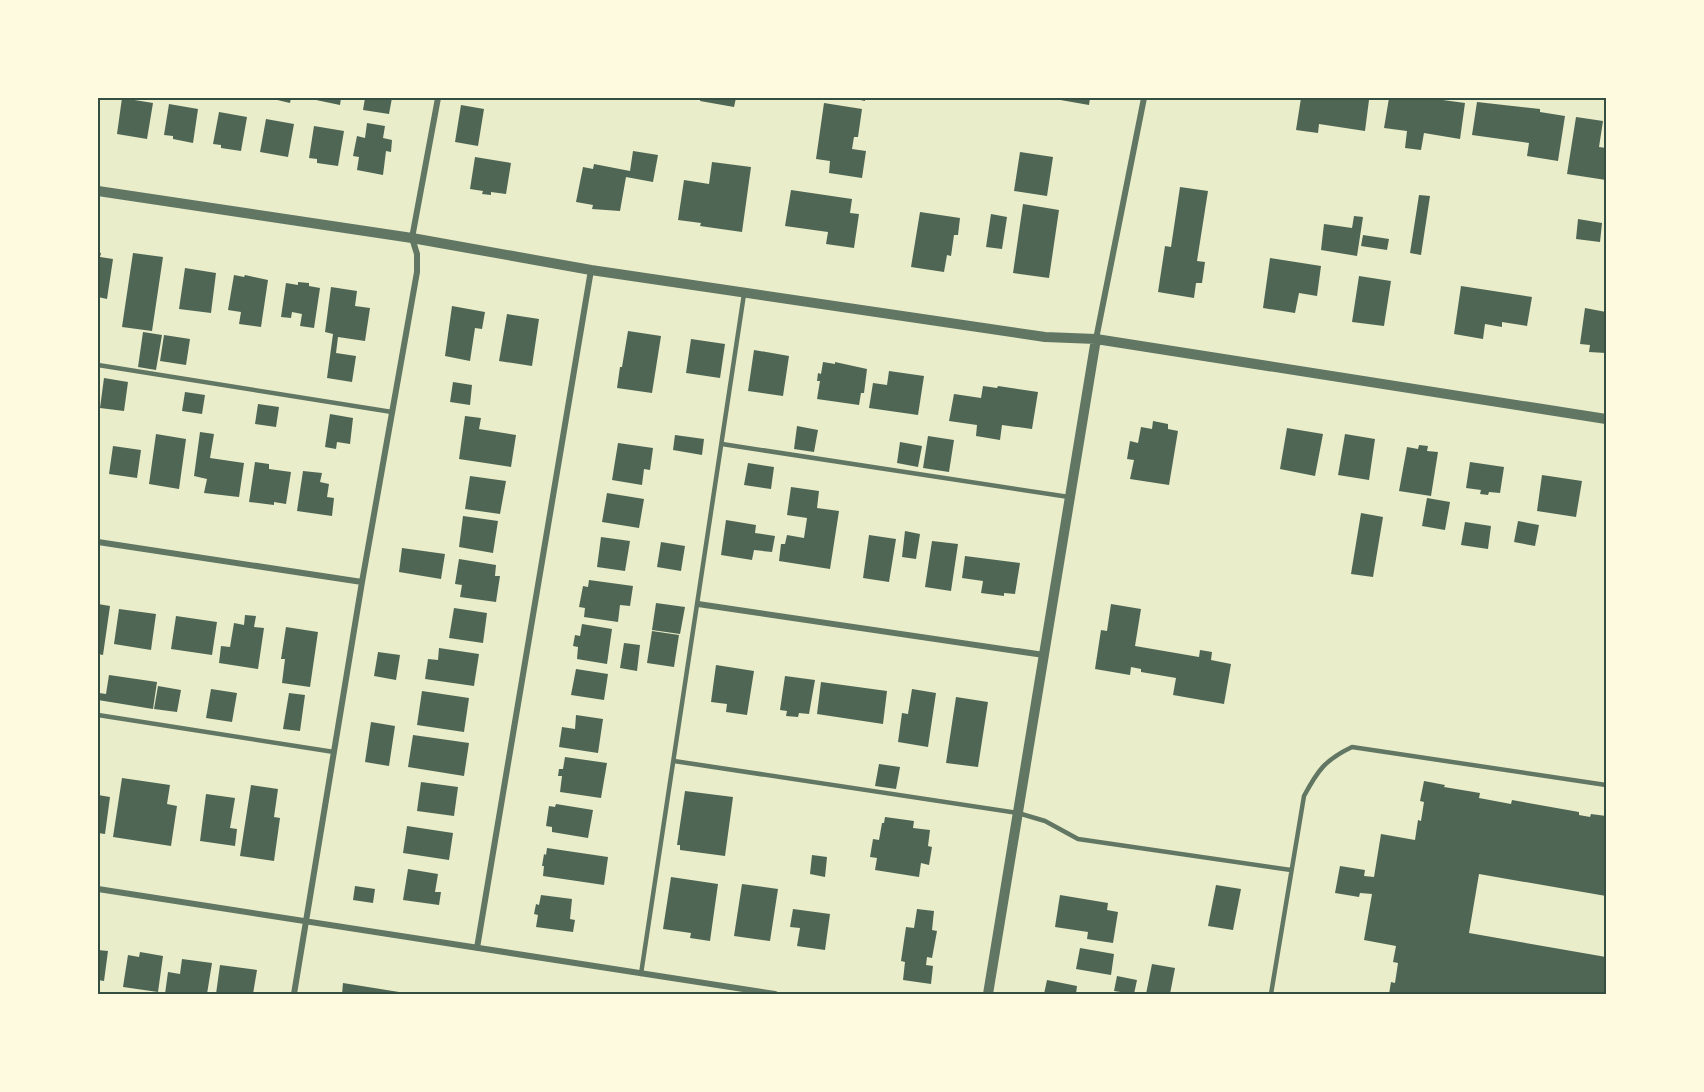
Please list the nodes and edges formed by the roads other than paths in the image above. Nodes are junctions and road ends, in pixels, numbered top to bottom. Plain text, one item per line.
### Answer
1 (438, 98) edge
2 (1144, 98) edge
3 (98, 191) edge
4 (412, 238) junction
5 (591, 270) junction
6 (745, 293) junction
7 (1096, 339) junction
8 (98, 365) edge
9 (392, 412) junction
10 (1606, 419) edge
11 (722, 444) junction
12 (1070, 497) junction
13 (98, 542) edge
14 (362, 582) junction
15 (698, 604) junction
16 (1044, 655) junction
17 (98, 715) edge
18 (334, 752) junction
19 (674, 761) junction
20 (1606, 785) edge
21 (1018, 813) junction
22 (1291, 870) junction
23 (98, 889) edge
24 (306, 920) junction
25 (477, 948) junction
26 (641, 974) junction
27 (294, 994) edge
28 (775, 994) edge
29 (988, 994) edge
30 (1271, 994) edge

1 - 4 street
2 - 7 street
3 - 4 street
4 - 5 street
4 - 9 street
5 - 6 street
5 - 25 street
6 - 7 street
6 - 11 lane
7 - 10 street
7 - 12 street
8 - 9 lane
9 - 14 street
11 - 12 lane
11 - 15 lane
12 - 16 street
13 - 14 street
14 - 18 street
15 - 16 street
15 - 19 lane
16 - 21 street
17 - 18 lane
18 - 24 street
19 - 21 lane
19 - 26 lane
20 - 22 lane
21 - 22 lane
21 - 29 street
22 - 30 lane
23 - 24 street
24 - 25 street
24 - 27 street
25 - 26 street
26 - 28 street

